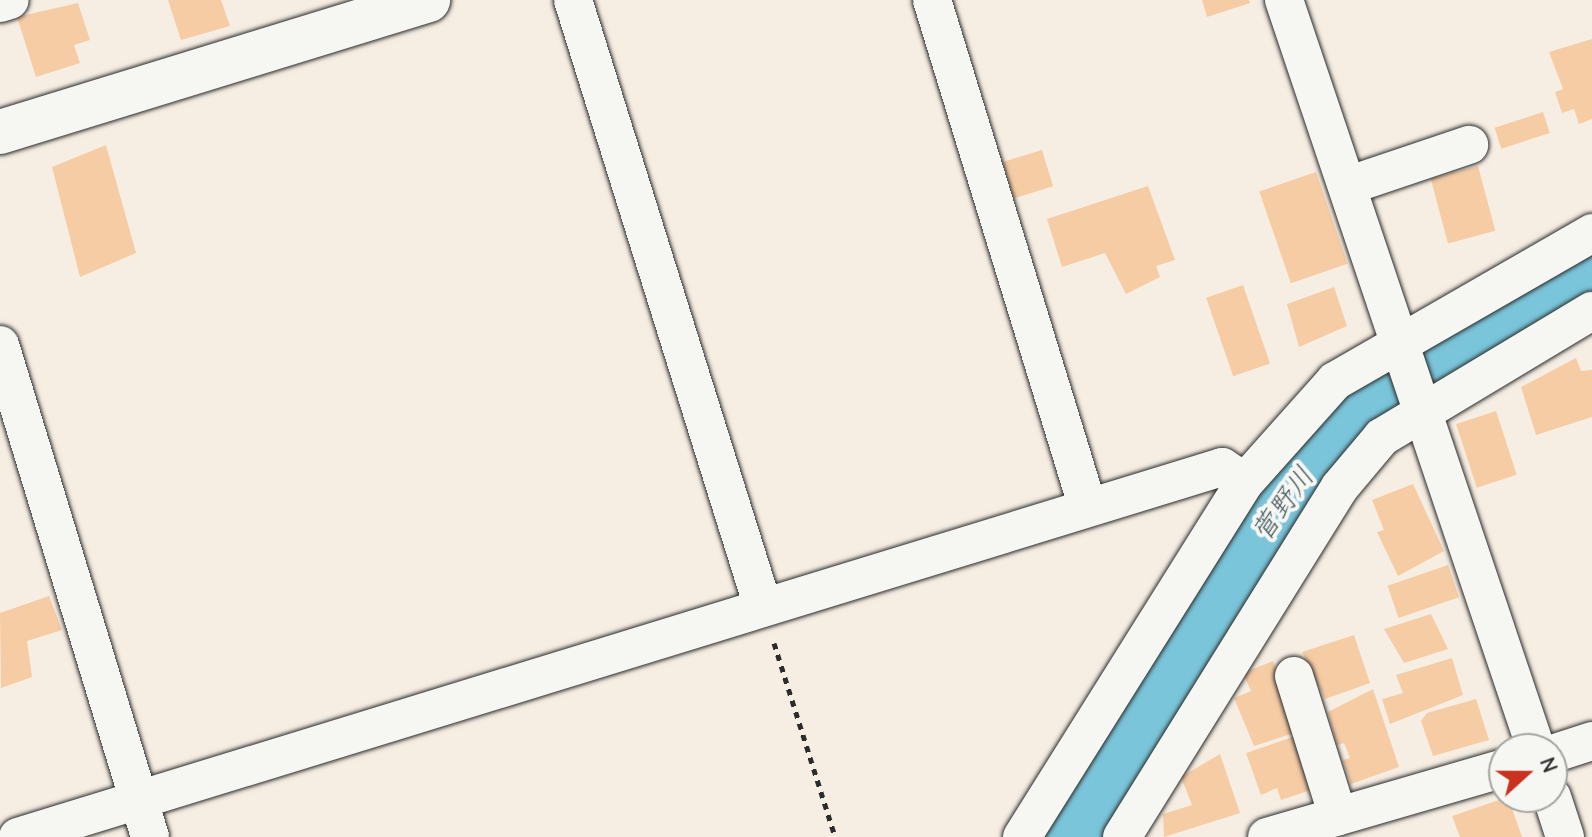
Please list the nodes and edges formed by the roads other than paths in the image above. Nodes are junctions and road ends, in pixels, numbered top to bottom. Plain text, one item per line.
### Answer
1 (10, 0) edge
2 (428, 0) edge
3 (573, 0) edge
4 (932, 0) edge
5 (1284, 0) edge
6 (0, 3) edge
7 (358, 10) edge
8 (0, 132) edge
9 (1469, 145) dead end
10 (1347, 186) junction
11 (1592, 233) edge
12 (1592, 311) edge
13 (1399, 341) junction
14 (0, 345) edge
15 (1422, 408) junction
16 (1245, 482) junction
17 (1088, 508) junction
18 (763, 607) junction
19 (1294, 676) dead end
20 (1531, 733) edge
21 (1592, 741) edge
22 (1568, 749) edge
23 (1488, 773) edge
24 (138, 799) junction
25 (1557, 813) edge
26 (1338, 816) junction
27 (18, 837) edge
28 (150, 837) edge
29 (1022, 837) edge
30 (1122, 837) edge
31 (1267, 837) edge
32 (1565, 837) edge

1 - 6 street
2 - 7 street
3 - 18 street
4 - 17 street
5 - 10 street
7 - 8 street
9 - 10 street
10 - 13 street
11 - 13 street
12 - 15 street
13 - 15 street
13 - 16 street
14 - 24 street
15 - 20 street
15 - 30 street
16 - 17 street
16 - 29 street
17 - 18 street
18 - 24 street
19 - 26 street
21 - 22 street
23 - 26 street
24 - 27 street
24 - 28 street
25 - 32 street
26 - 31 street

